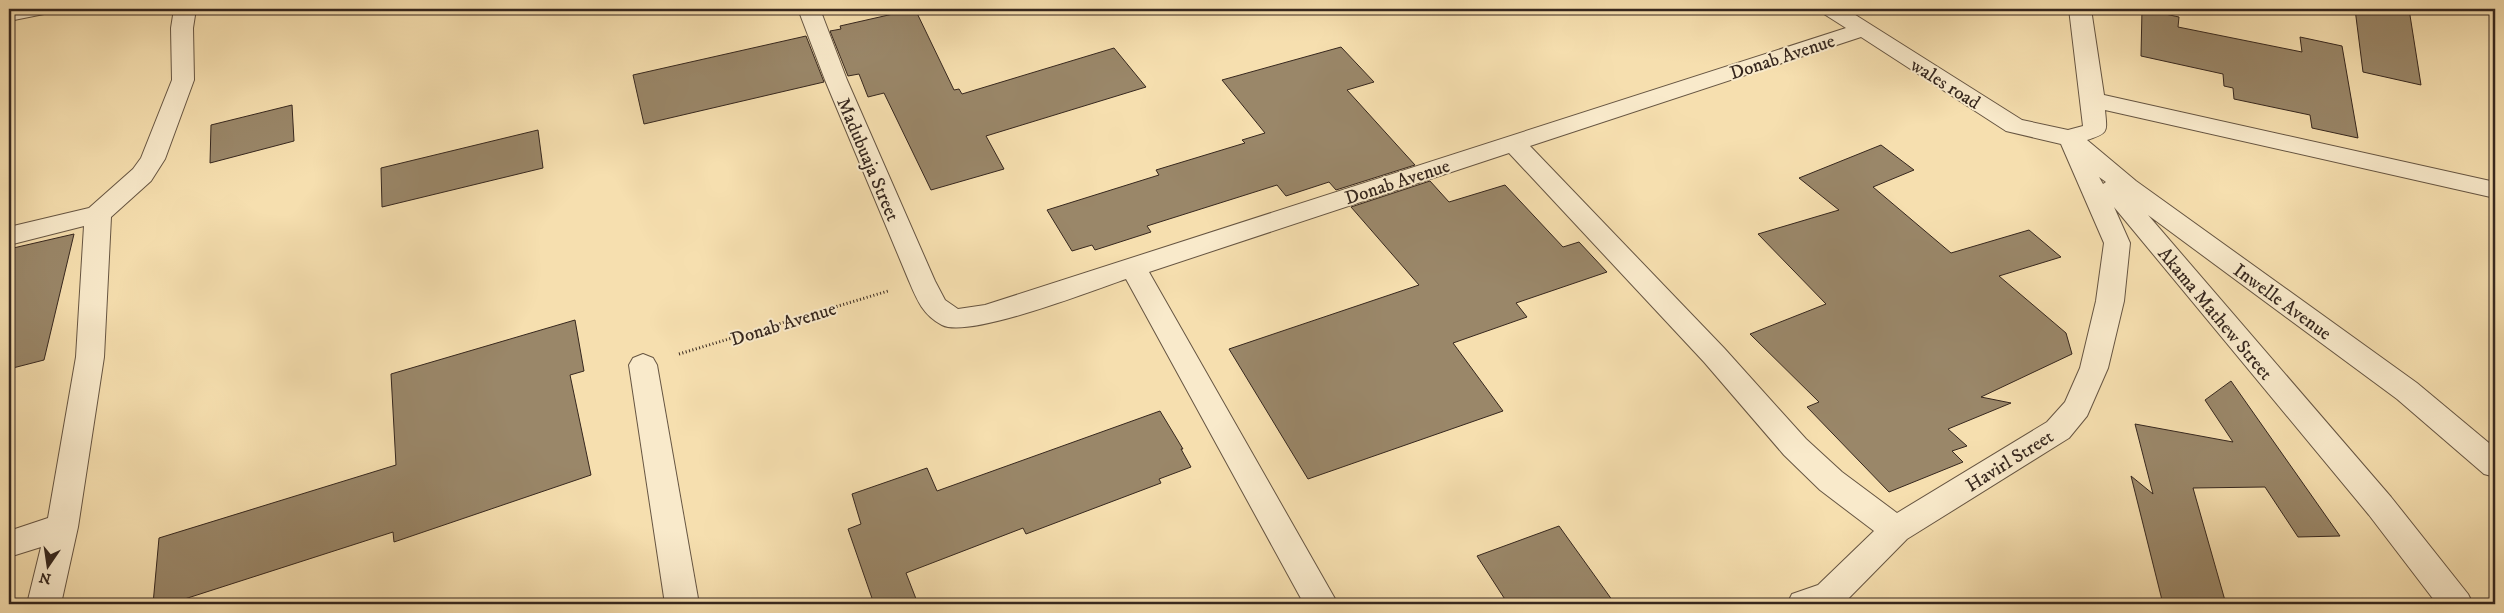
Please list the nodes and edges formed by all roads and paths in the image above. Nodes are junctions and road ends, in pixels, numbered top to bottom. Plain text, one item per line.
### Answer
1 (36, 9) edge
2 (185, 9) edge
3 (809, 9) edge
4 (1832, 9) edge
5 (2080, 9) edge
6 (9, 14) edge
7 (1862, 30) junction
8 (2094, 100) junction
9 (2069, 138) junction
10 (1514, 143) junction
11 (2495, 190) edge
12 (98, 214) junction
13 (9, 236) edge
14 (1132, 267) junction
15 (922, 281) junction
16 (934, 306) joint
17 (643, 366) joint
18 (2495, 465) edge
19 (62, 527) junction
20 (1896, 530) junction
21 (9, 544) edge
22 (44, 604) edge
23 (682, 604) edge
24 (1321, 604) edge
25 (1804, 604) edge
26 (2456, 604) edge

1 - 6 street
2 - 12 street
3 - 15 street, Madubuaja Street
4 - 7 street, wales road
5 - 8 street
7 - 9 street, wales road
7 - 10 street, Donab Avenue
8 - 9 street
8 - 11 street
9 - 18 street, Inwelle Avenue
9 - 20 street, Havirl Street
9 - 26 street, Akama Mathew Street
10 - 14 street, Donab Avenue
10 - 20 street
12 - 13 street
12 - 19 street
14 - 16 street, Donab Avenue
14 - 24 street
15 - 16 street, Madubuaja Street
15 - 17 path, Donab Avenue
17 - 23 street
19 - 21 street
19 - 22 street
20 - 25 street, Havirl Street

